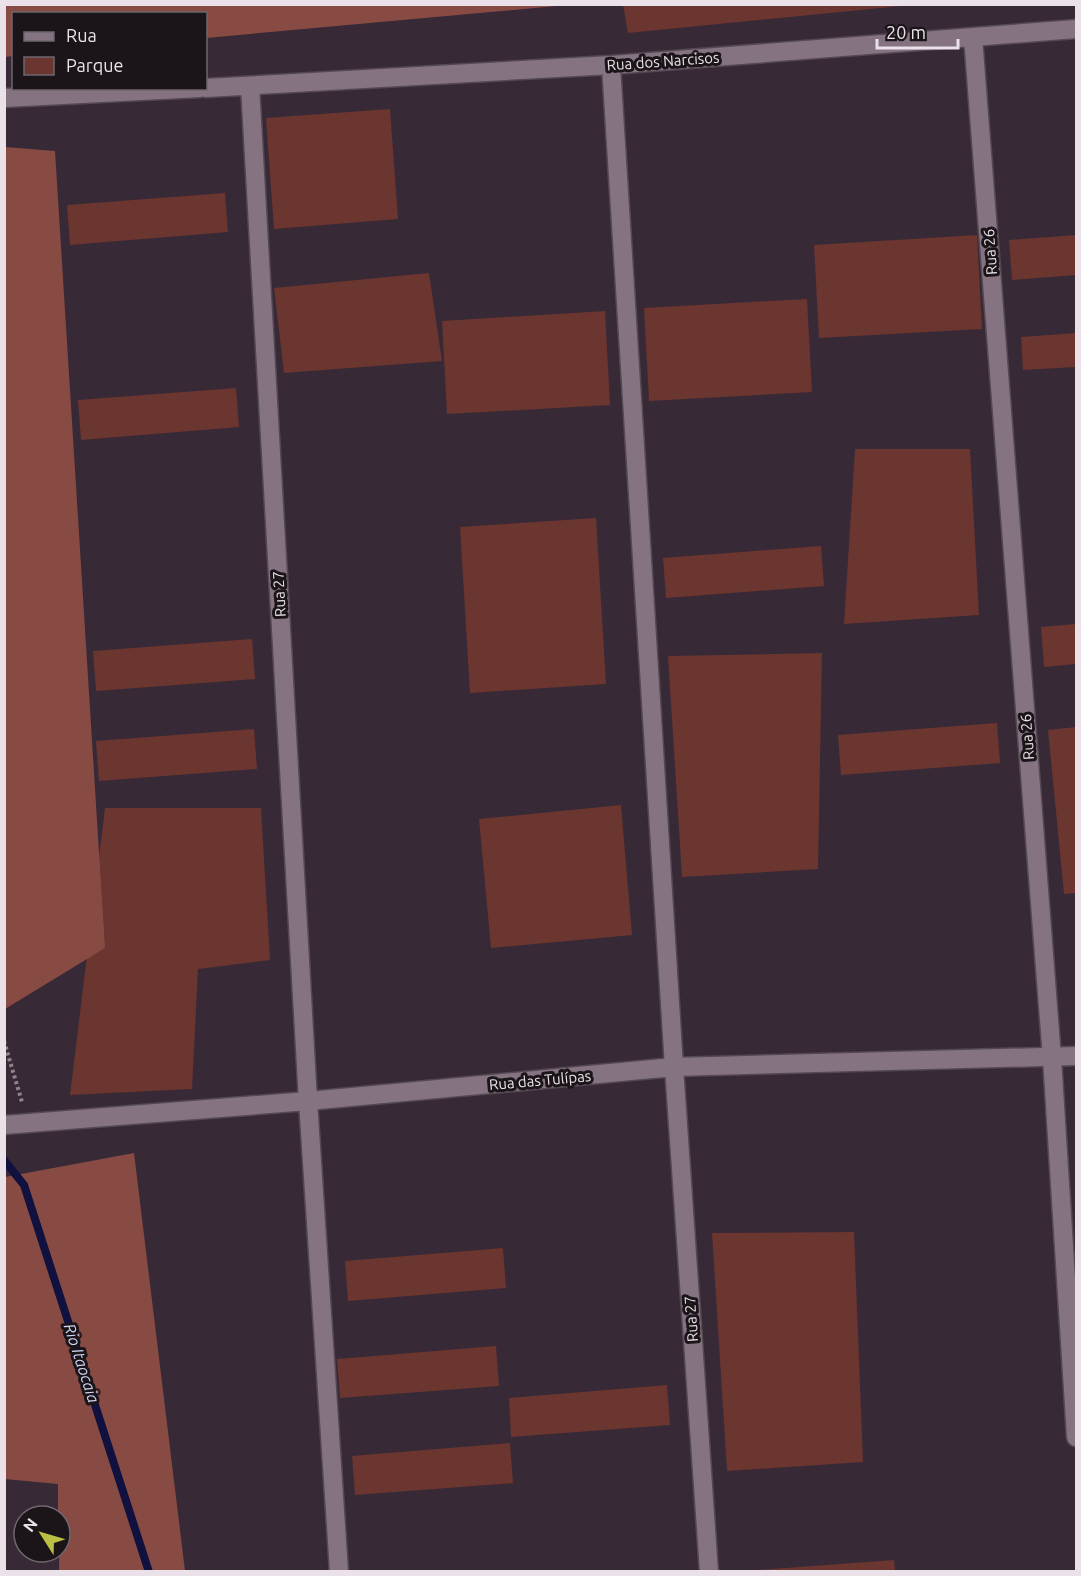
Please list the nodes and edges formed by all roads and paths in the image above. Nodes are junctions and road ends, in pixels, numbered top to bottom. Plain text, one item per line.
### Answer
1 (1077, 29) edge
2 (973, 37) junction
3 (611, 65) junction
4 (250, 86) junction
5 (207, 88) edge
6 (161, 90) edge
7 (4, 98) edge
8 (4, 1041) edge
9 (1077, 1056) edge
10 (1052, 1058) junction
11 (674, 1067) junction
12 (308, 1101) junction
13 (28, 1123) junction
14 (4, 1125) edge
15 (1077, 1437) edge
16 (339, 1572) edge
17 (709, 1572) edge

1 - 2 street, Rua dos Narcisos
2 - 3 street, Rua dos Narcisos
2 - 10 street, Rua 26
3 - 4 street, Rua dos Narcisos
3 - 11 street, Rua 27
4 - 5 street, Rua dos Narcisos
4 - 12 street, Rua 27
6 - 7 street
8 - 13 path
9 - 10 street, Rua das Tulípas
10 - 11 street, Rua das Tulípas
10 - 15 street, Rua 26
11 - 12 street, Rua das Tulípas
11 - 17 street, Rua 27
12 - 13 street, Rua das Tulípas
12 - 16 street, Rua 27
13 - 14 street, Rua das Tulípas

